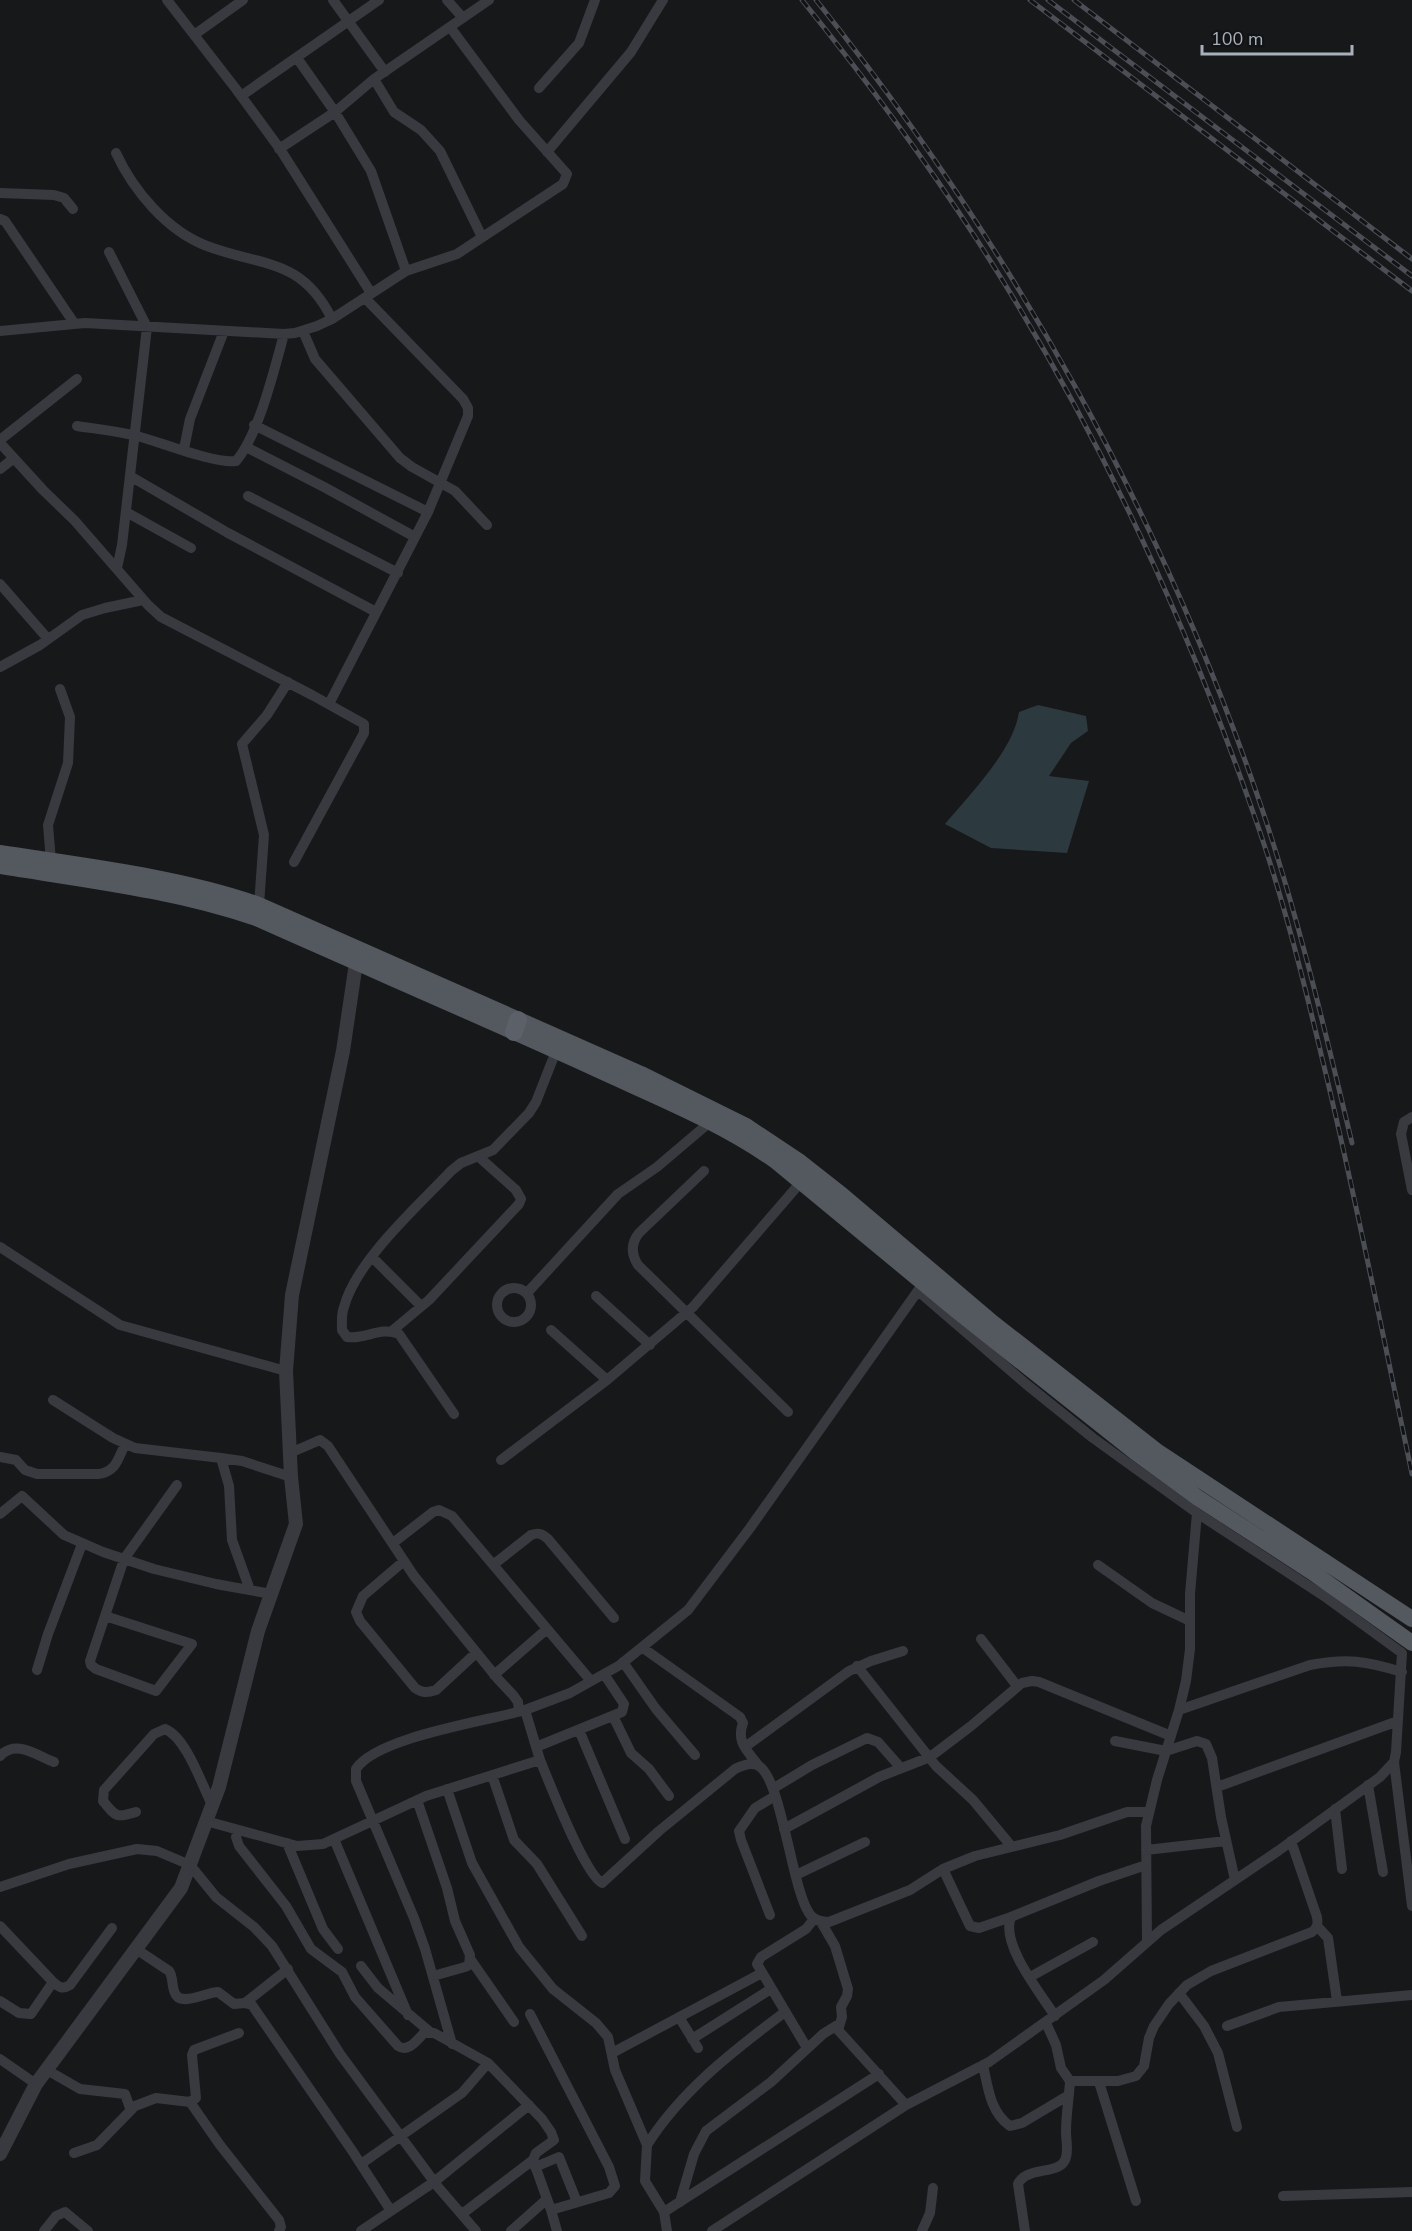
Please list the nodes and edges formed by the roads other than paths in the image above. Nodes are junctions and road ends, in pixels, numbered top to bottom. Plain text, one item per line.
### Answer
1 (166, 0) edge
2 (243, 0) edge
3 (333, 0) edge
4 (379, 0) edge
5 (447, 0) edge
6 (489, 0) edge
7 (595, 0) edge
8 (663, 0) edge
9 (463, 18) junction
10 (349, 22) junction
11 (450, 27) junction
12 (194, 35) junction
13 (297, 58) junction
14 (385, 72) junction
15 (374, 79) junction
16 (539, 88) dead end
17 (241, 96) junction
18 (335, 112) junction
19 (279, 149) junction
20 (547, 152) junction
21 (116, 153) dead end
22 (0, 193) edge
23 (73, 209) dead end
24 (0, 219) edge
25 (482, 237) junction
26 (109, 252) dead end
27 (406, 271) junction
28 (368, 296) junction
29 (332, 319) junction
30 (74, 323) junction
31 (147, 327) junction
32 (0, 331) edge
33 (224, 331) junction
34 (303, 331) junction
35 (284, 334) junction
36 (77, 379) dead end
37 (254, 425) junction
38 (77, 426) dead end
39 (134, 435) junction
40 (0, 442) edge
41 (246, 447) junction
42 (184, 449) junction
43 (14, 458) junction
44 (0, 469) edge
45 (130, 476) junction
46 (441, 482) junction
47 (248, 496) dead end
48 (126, 512) junction
49 (428, 512) junction
50 (487, 525) dead end
51 (415, 537) junction
52 (191, 548) dead end
53 (117, 568) junction
54 (398, 573) junction
55 (0, 584) edge
56 (143, 600) junction
57 (376, 612) junction
58 (48, 639) junction
59 (0, 667) edge
60 (288, 682) junction
61 (60, 689) dead end
62 (329, 704) junction
63 (0, 853) edge
64 (51, 861) junction
65 (294, 862) dead end
66 (0, 866) edge
67 (259, 905) junction
68 (356, 963) junction
69 (516, 1026) junction
70 (556, 1051) junction
71 (1412, 1117) edge
72 (710, 1122) junction
73 (479, 1157) junction
74 (704, 1171) dead end
75 (801, 1182) junction
76 (1412, 1190) edge
77 (0, 1247) edge
78 (372, 1257) junction
79 (925, 1281) junction
80 (527, 1293) dead end
81 (950, 1295) junction
82 (596, 1296) dead end
83 (421, 1306) junction
84 (686, 1313) junction
85 (551, 1330) dead end
86 (392, 1331) junction
87 (650, 1345) junction
88 (286, 1371) junction
89 (607, 1380) junction
90 (52, 1401) dead end
91 (788, 1412) dead end
92 (454, 1414) dead end
93 (125, 1444) junction
94 (290, 1453) junction
95 (0, 1457) edge
96 (221, 1458) junction
97 (501, 1460) dead end
98 (291, 1477) junction
99 (177, 1485) dead end
100 (1197, 1513) junction
101 (0, 1514) edge
102 (393, 1543) junction
103 (82, 1544) junction
104 (124, 1559) junction
105 (405, 1561) junction
106 (493, 1565) junction
107 (1098, 1566) dead end
108 (250, 1590) junction
109 (271, 1593) junction
110 (105, 1616) junction
111 (614, 1618) dead end
112 (1412, 1619) edge
113 (1190, 1621) junction
114 (547, 1629) junction
115 (981, 1639) dead end
116 (1412, 1643) edge
117 (643, 1648) junction
118 (903, 1651) dead end
119 (476, 1653) junction
120 (623, 1662) junction
121 (857, 1666) junction
122 (37, 1670) dead end
123 (604, 1674) junction
124 (494, 1675) junction
125 (1401, 1676) junction
126 (591, 1681) junction
127 (1412, 1685) edge
128 (1017, 1686) junction
129 (1179, 1710) junction
130 (522, 1711) junction
131 (613, 1716) junction
132 (1398, 1721) junction
133 (579, 1730) junction
134 (1171, 1736) junction
135 (1115, 1742) dead end
136 (536, 1747) junction
137 (745, 1747) junction
138 (1166, 1751) junction
139 (1, 1752) edge
140 (695, 1755) dead end
141 (930, 1757) junction
142 (540, 1760) junction
143 (54, 1762) dead end
144 (1394, 1762) junction
145 (758, 1765) junction
146 (901, 1768) junction
147 (492, 1775) junction
148 (1368, 1785) junction
149 (1217, 1787) junction
150 (447, 1789) junction
151 (774, 1792) junction
152 (669, 1796) dead end
153 (417, 1800) junction
154 (212, 1805) junction
155 (1335, 1809) junction
156 (136, 1812) dead end
157 (1149, 1812) junction
158 (206, 1821) junction
159 (372, 1822) junction
160 (784, 1829) junction
161 (238, 1830) junction
162 (334, 1839) junction
163 (625, 1839) dead end
164 (1226, 1841) junction
165 (1291, 1841) junction
166 (865, 1842) dead end
167 (287, 1843) junction
168 (1012, 1847) junction
169 (1146, 1850) junction
170 (190, 1865) junction
171 (1146, 1865) junction
172 (943, 1869) junction
173 (1342, 1869) dead end
174 (1383, 1872) dead end
175 (796, 1875) junction
176 (1235, 1880) junction
177 (0, 1887) edge
178 (1412, 1905) edge
179 (770, 1915) dead end
180 (1011, 1917) junction
181 (818, 1920) junction
182 (0, 1926) edge
183 (1317, 1926) junction
184 (112, 1928) dead end
185 (582, 1936) dead end
186 (1093, 1942) dead end
187 (1147, 1942) junction
188 (136, 1949) junction
189 (338, 1949) dead end
190 (471, 1960) junction
191 (362, 1966) dead end
192 (288, 1970) junction
193 (762, 1973) junction
194 (433, 1976) junction
195 (1030, 1977) junction
196 (53, 1982) junction
197 (771, 1989) junction
198 (1179, 1993) junction
199 (1412, 1995) edge
200 (0, 2001) edge
201 (1337, 2001) junction
202 (245, 2003) junction
203 (785, 2012) junction
204 (408, 2014) junction
205 (530, 2014) dead end
206 (679, 2017) junction
207 (1050, 2019) junction
208 (514, 2022) dead end
209 (839, 2024) junction
210 (1227, 2026) dead end
211 (429, 2031) junction
212 (239, 2033) dead end
213 (452, 2044) junction
214 (807, 2049) junction
215 (612, 2053) junction
216 (0, 2059) edge
217 (488, 2063) junction
218 (983, 2065) junction
219 (47, 2070) junction
220 (879, 2074) junction
221 (1070, 2081) junction
222 (1099, 2082) junction
223 (36, 2084) junction
224 (1069, 2095) junction
225 (190, 2102) junction
226 (530, 2105) junction
227 (906, 2105) junction
228 (133, 2108) junction
229 (1237, 2127) dead end
230 (399, 2135) junction
231 (647, 2145) junction
232 (74, 2153) dead end
233 (0, 2154) edge
234 (361, 2163) junction
235 (534, 2164) junction
236 (434, 2182) junction
237 (933, 2188) dead end
238 (1412, 2192) edge
239 (1283, 2196) dead end
240 (547, 2199) junction
241 (1136, 2201) dead end
242 (578, 2202) junction
243 (680, 2202) junction
244 (551, 2210) junction
245 (391, 2211) junction
246 (664, 2212) junction
247 (462, 2214) junction
248 (44, 2231) edge
249 (88, 2231) edge
250 (279, 2231) edge
251 (361, 2231) edge
252 (476, 2231) edge
253 (511, 2231) edge
254 (557, 2231) edge
255 (668, 2231) edge
256 (711, 2231) edge
257 (922, 2231) edge
258 (1025, 2231) edge

1 - 12 street
2 - 12 street
3 - 10 street
4 - 10 street
5 - 9 street
6 - 9 street
7 - 16 street
8 - 20 street
9 - 11 street
10 - 13 street
10 - 14 street
11 - 14 street
11 - 20 street
12 - 17 street
13 - 17 street
13 - 18 street
14 - 15 street
15 - 18 street
15 - 25 street
17 - 19 street
18 - 19 street
18 - 27 street
19 - 28 street
20 - 25 street
21 - 29 street
22 - 23 street
24 - 30 street
25 - 27 street
26 - 31 street
27 - 28 street
28 - 29 street
28 - 46 street
29 - 34 street
30 - 31 street
30 - 32 street
31 - 33 street
31 - 39 street
33 - 35 street
33 - 42 street
34 - 35 street
34 - 46 street
35 - 37 street
36 - 40 street
37 - 41 street
37 - 49 street
38 - 39 street
39 - 42 street
39 - 45 street
40 - 43 street
41 - 42 street
41 - 51 street
43 - 44 street
43 - 53 street
45 - 48 street
45 - 57 street
46 - 49 street
46 - 50 street
47 - 54 street
48 - 52 street
48 - 53 street
49 - 51 street
51 - 54 street
53 - 56 street
54 - 57 street
55 - 58 street
56 - 58 street
56 - 60 street
57 - 62 street
58 - 59 street
60 - 62 street
60 - 67 street
61 - 64 street
62 - 65 street
63 - 64 main road
64 - 67 main road
66 - 68 main road
67 - 69 main road
68 - 69 main road
68 - 88 street
69 - 70 main road
69 - 79 main road
70 - 72 main road
70 - 73 street
71 - 76 street
72 - 75 main road
72 - 80 street
73 - 78 street
73 - 83 street
74 - 84 street
75 - 79 main road
75 - 84 street
77 - 88 street
78 - 83 street
78 - 86 street
79 - 81 main road
79 - 100 street
79 - 117 street
81 - 112 main road
81 - 116 main road
82 - 87 street
83 - 86 street
84 - 87 street
84 - 91 street
85 - 89 street
86 - 92 street
87 - 89 street
88 - 94 street
89 - 97 street
90 - 93 street
93 - 95 street
93 - 96 street
94 - 98 street
94 - 102 street
96 - 98 street
96 - 108 street
98 - 109 street
99 - 104 street
100 - 113 street
100 - 125 street
101 - 103 street
102 - 105 street
102 - 106 street
103 - 104 street
103 - 122 street
104 - 108 street
104 - 110 street
105 - 119 street
105 - 119 street
106 - 111 street
106 - 114 street
107 - 113 street
108 - 109 street
109 - 154 street
110 - 110 street
113 - 129 street
114 - 124 street
114 - 126 street
115 - 128 street
117 - 120 street
117 - 137 street
118 - 121 street
119 - 124 street
120 - 123 street
120 - 140 street
121 - 137 street
121 - 141 street
123 - 126 street
123 - 131 street
124 - 130 street
125 - 127 street
125 - 129 street
125 - 132 street
126 - 130 street
128 - 134 street
128 - 141 street
129 - 134 street
130 - 136 street
130 - 159 street
131 - 133 street
131 - 152 street
132 - 144 street
132 - 149 street
133 - 136 street
133 - 163 street
134 - 138 street
135 - 138 street
136 - 142 street
137 - 145 street
138 - 149 street
138 - 157 street
139 - 143 street
141 - 146 street
141 - 168 street
142 - 145 street
142 - 147 street
144 - 148 street
144 - 178 street
145 - 151 street
146 - 151 street
146 - 160 street
147 - 150 street
147 - 185 street
148 - 155 street
148 - 174 street
149 - 164 street
150 - 153 street
150 - 215 street
151 - 160 street
151 - 179 street
153 - 159 street
153 - 190 street
154 - 156 street
154 - 158 street
155 - 165 street
155 - 173 street
157 - 168 street
157 - 169 street
158 - 161 street
158 - 170 street
159 - 162 street
159 - 194 street
160 - 175 street
161 - 167 street
161 - 211 street
162 - 167 street
162 - 204 street
164 - 169 street
164 - 176 street
165 - 176 street
165 - 183 street
166 - 175 street
167 - 189 street
168 - 172 street
169 - 171 street
170 - 177 street
170 - 188 street
170 - 192 street
171 - 180 street
171 - 187 street
172 - 180 street
172 - 181 street
175 - 181 street
176 - 187 street
180 - 195 street
181 - 193 street
181 - 209 street
182 - 196 street
183 - 198 street
183 - 201 street
184 - 196 street
186 - 195 street
187 - 207 street
188 - 202 street
188 - 219 street
190 - 194 street
190 - 208 street
191 - 204 street
192 - 202 street
192 - 230 street
193 - 197 street
193 - 206 street
194 - 213 street
195 - 207 street
196 - 200 street
197 - 203 street
197 - 206 street
198 - 222 street
198 - 229 street
199 - 201 street
201 - 210 street
202 - 234 street
203 - 214 street
203 - 231 street
204 - 211 street
205 - 242 street
206 - 215 street
207 - 218 street
207 - 221 street
209 - 214 street
209 - 220 street
211 - 213 street
212 - 225 street
213 - 217 street
214 - 243 street
215 - 231 street
216 - 223 street
217 - 226 street
217 - 230 street
218 - 224 street
218 - 227 street
219 - 223 street
219 - 228 street
220 - 227 street
220 - 243 street
221 - 222 street
221 - 224 street
222 - 241 street
223 - 233 street
224 - 258 street
225 - 228 street
225 - 250 street
226 - 235 street
226 - 236 street
227 - 256 street
228 - 232 street
230 - 234 street
230 - 236 street
231 - 246 street
234 - 245 street
235 - 240 street
235 - 242 street
235 - 247 street
236 - 245 street
236 - 247 street
237 - 257 street
238 - 239 street
240 - 244 street
240 - 253 street
242 - 244 street
243 - 246 street
244 - 254 street
245 - 251 street
246 - 255 street
247 - 252 street
248 - 249 street

